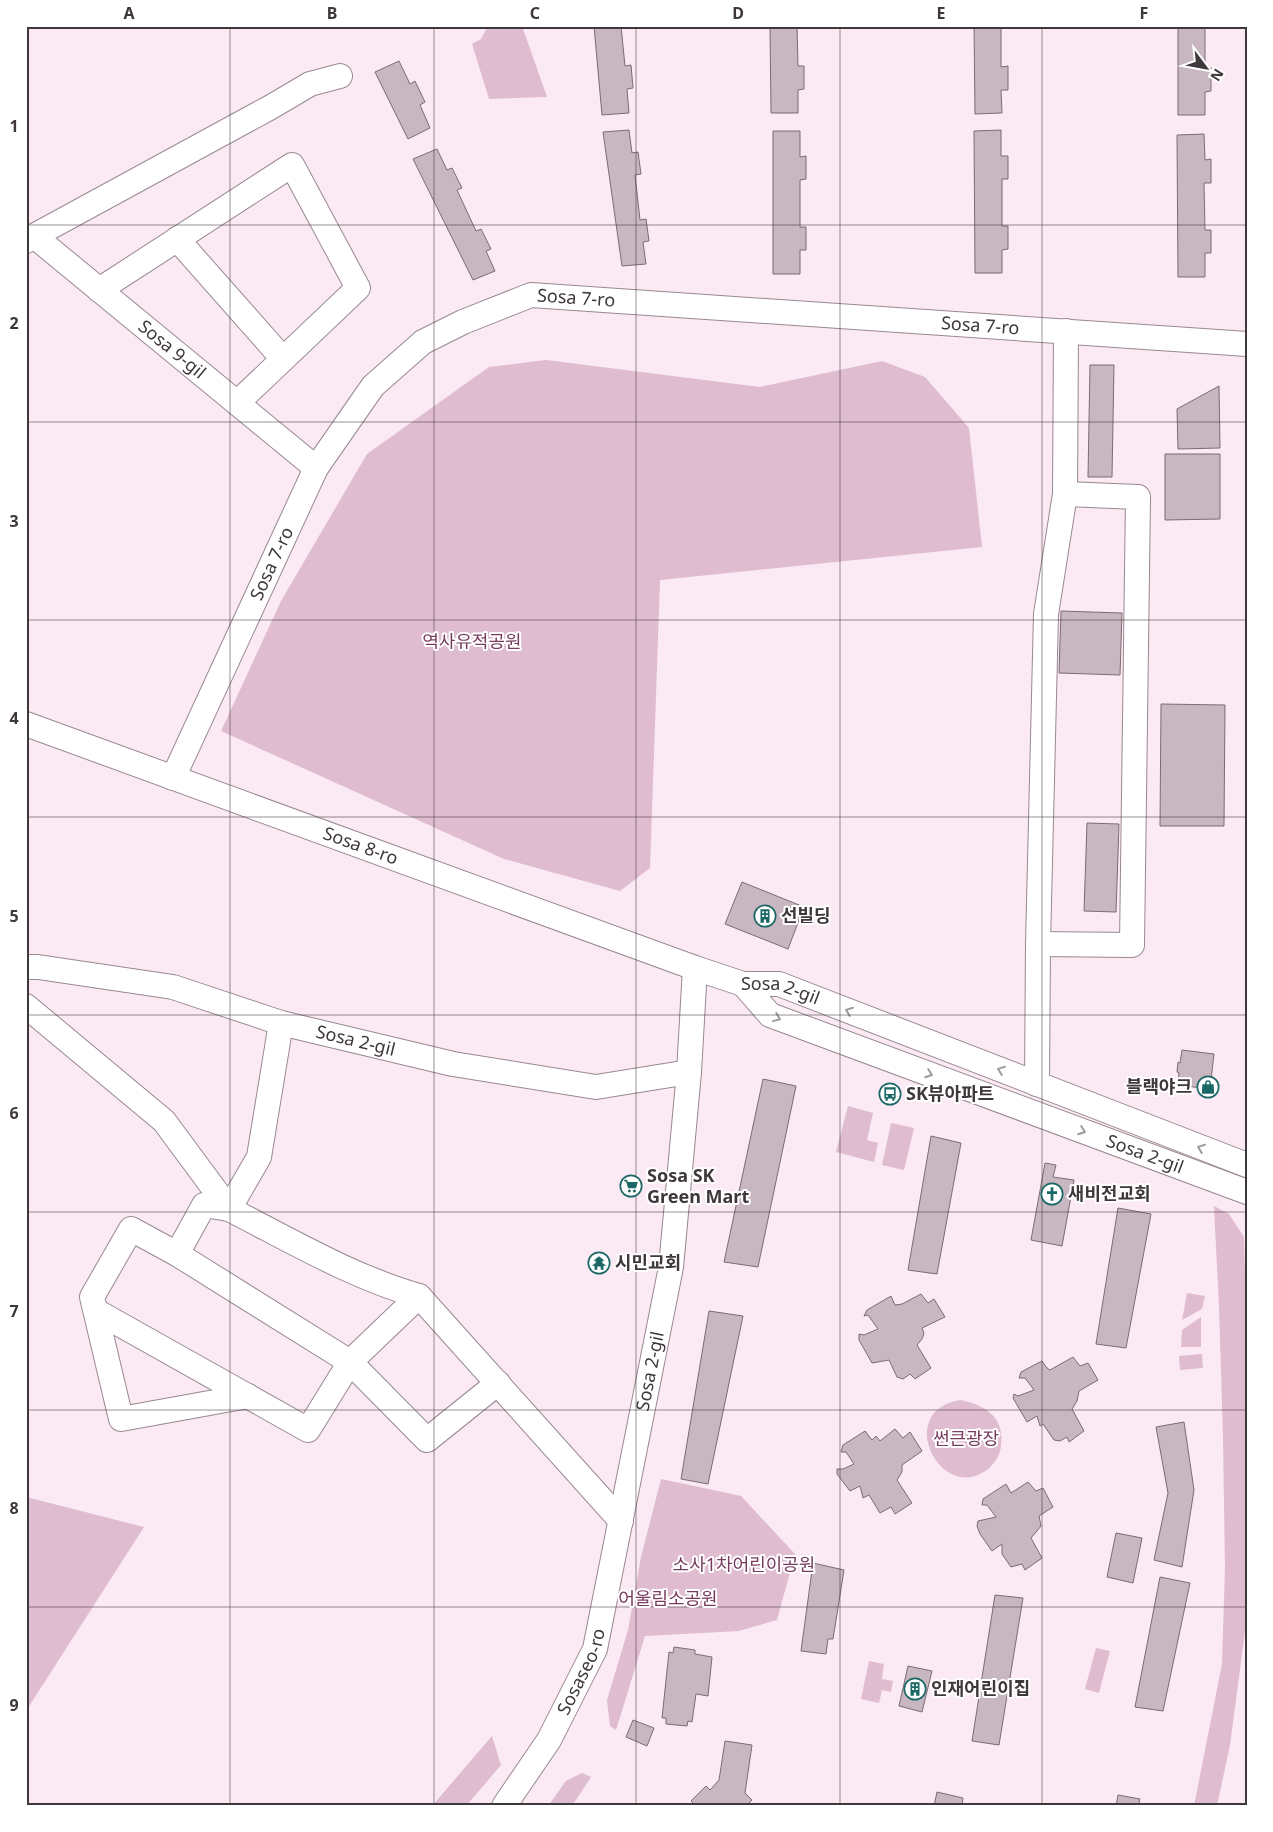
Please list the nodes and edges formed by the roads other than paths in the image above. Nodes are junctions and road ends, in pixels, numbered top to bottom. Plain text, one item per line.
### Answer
1 (340, 76) dead end
2 (30, 239) edge
3 (177, 239) junction
4 (99, 290) junction
5 (1066, 331) junction
6 (1247, 344) edge
7 (283, 359) junction
8 (237, 403) junction
9 (316, 468) junction
10 (1065, 494) junction
11 (26, 724) edge
12 (173, 778) junction
13 (1038, 944) junction
14 (26, 967) edge
15 (695, 968) junction
16 (743, 984) junction
17 (26, 1006) edge
18 (280, 1023) junction
19 (689, 1072) junction
20 (1037, 1084) junction
21 (1247, 1165) edge
22 (1247, 1192) edge
23 (229, 1209) junction
24 (177, 1254) junction
25 (419, 1296) junction
26 (96, 1311) junction
27 (350, 1362) junction
28 (498, 1383) junction
29 (248, 1396) junction
30 (621, 1521) junction
31 (504, 1806) edge

1 - 2 street
2 - 4 street, Sosa 9-gil
3 - 4 street
3 - 7 street
3 - 7 street
4 - 8 street, Sosa 9-gil
5 - 6 street, Sosa 7-ro
5 - 9 street, Sosa 7-ro
5 - 10 street
7 - 8 street
8 - 9 street, Sosa 9-gil
9 - 12 street, Sosa 7-ro
10 - 13 street
10 - 13 street
11 - 12 street, Sosa 8-ro
12 - 15 street, Sosa 8-ro
13 - 20 street
14 - 18 street, Sosa 2-gil
15 - 16 street, Sosa 8-ro
15 - 19 street, Sosa 2-gil
20 -> 16 street, Sosa 2-gil
16 -> 22 street, Sosa 2-gil
17 - 23 street
18 - 19 street, Sosa 2-gil
18 - 23 street
19 - 30 street, Sosa 2-gil
21 -> 20 street, Sosa 2-gil
23 - 24 street
23 - 25 street
24 - 26 street
24 - 27 street
25 - 27 street
25 - 28 street
26 - 29 street
26 - 29 street
27 - 28 street
27 - 29 street
28 - 30 street
30 - 31 street, Sosaseo-ro

